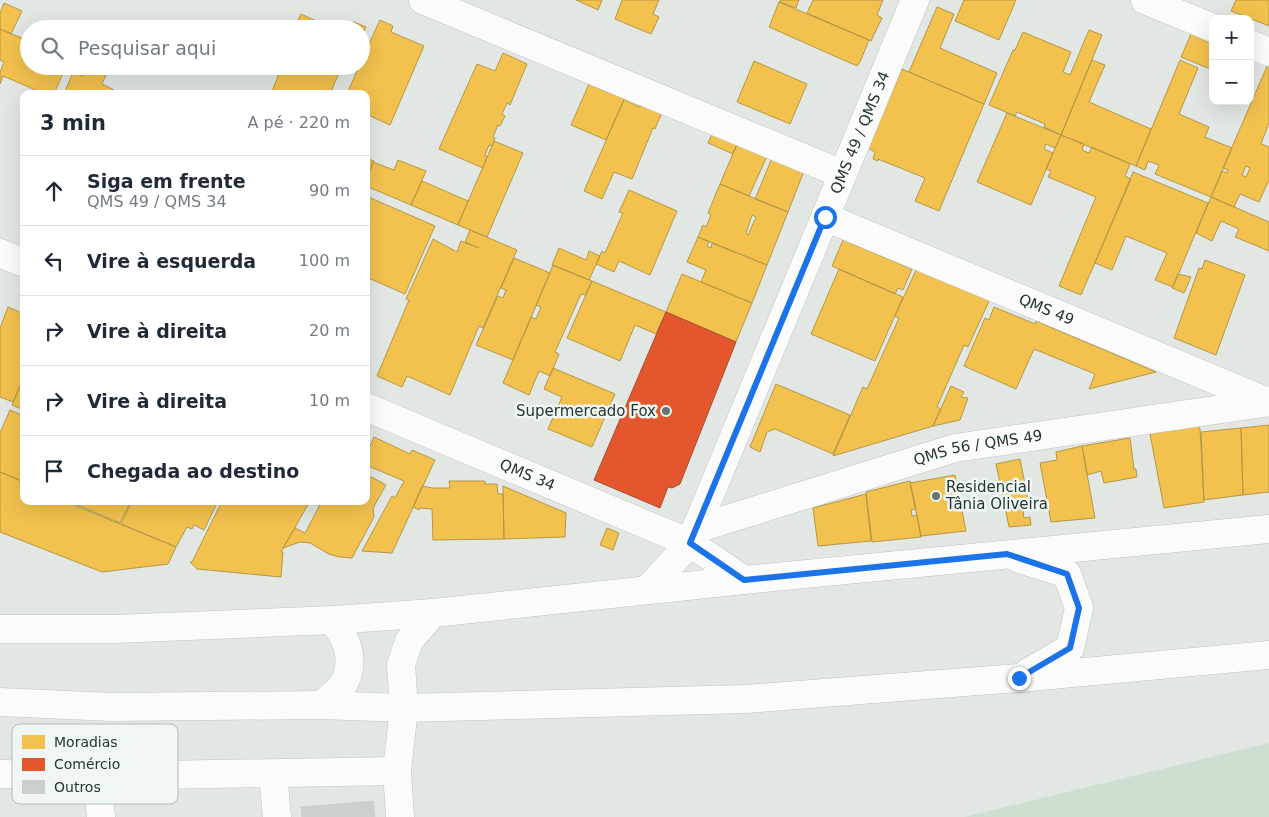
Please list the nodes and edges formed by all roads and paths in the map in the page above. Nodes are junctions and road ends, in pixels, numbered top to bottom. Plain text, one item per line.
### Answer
1 (422, 0) edge
2 (915, 0) edge
3 (1145, 0) edge
4 (1209, 26) edge
5 (1254, 46) edge
6 (1269, 52) edge
7 (842, 174) junction
8 (825, 217) junction
9 (0, 253) edge
10 (20, 261) edge
11 (1269, 402) edge
12 (370, 409) edge
13 (1269, 529) edge
14 (693, 536) junction
15 (1007, 554) junction
16 (744, 580) junction
17 (647, 590) junction
18 (433, 613) junction
19 (333, 620) junction
20 (0, 629) edge
21 (1269, 655) edge
22 (1019, 678) junction
23 (0, 702) edge
24 (321, 705) junction
25 (404, 708) junction
26 (397, 771) junction
27 (273, 774) junction
28 (178, 775) edge
29 (100, 804) edge
30 (101, 817) edge
31 (277, 817) edge
32 (400, 817) edge

1 - 7 street
2 - 7 street, QMS 49 / QMS 34
3 - 4 street
5 - 6 street
7 - 8 street, QMS 49 / QMS 34
8 - 11 street, QMS 49
8 - 14 street, QMS 49 / QMS 34
9 - 10 street
11 - 14 street, QMS 56 / QMS 49
12 - 14 street, QMS 34
13 - 15 street
14 - 16 street, QMS 34
14 - 17 street
15 - 16 street
15 - 22 street
16 - 17 street
17 - 18 street
18 - 19 street
18 - 25 street
19 - 20 street
19 - 24 street
21 - 22 street
22 - 25 street
23 - 24 street
24 - 25 street
25 - 26 street
26 - 27 street
26 - 32 street
27 - 28 street
27 - 31 street
29 - 30 street

